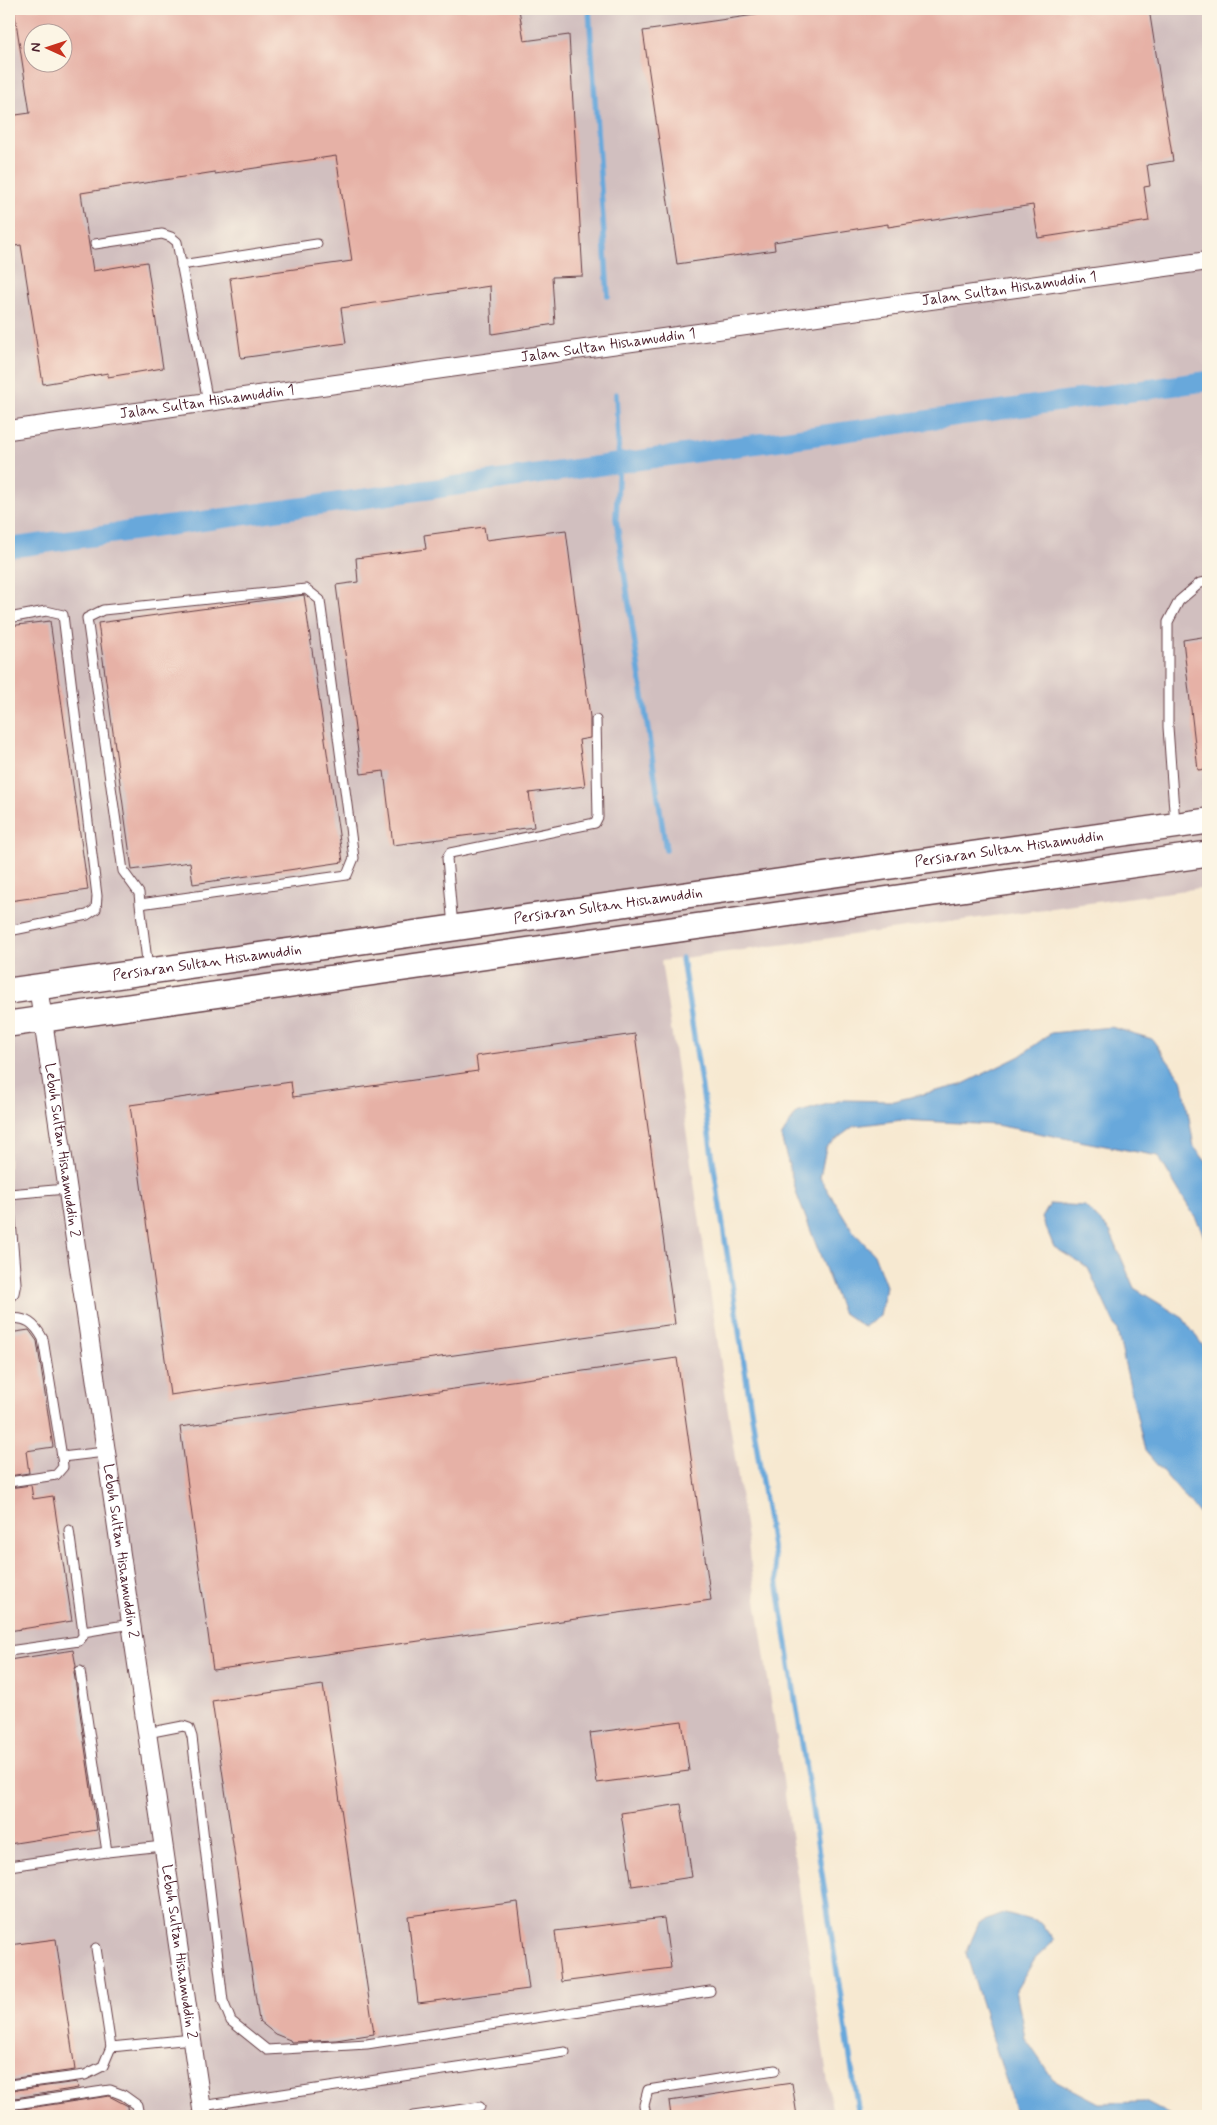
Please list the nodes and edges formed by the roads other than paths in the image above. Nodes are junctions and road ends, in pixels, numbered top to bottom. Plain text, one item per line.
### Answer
1 (95, 244) dead end
2 (317, 244) dead end
3 (1208, 261) edge
4 (182, 265) junction
5 (208, 402) junction
6 (9, 430) edge
7 (1208, 582) edge
8 (9, 618) edge
9 (596, 720) dead end
10 (1208, 821) edge
11 (1175, 826) junction
12 (997, 851) junction
13 (1208, 854) edge
14 (1003, 883) junction
15 (140, 904) junction
16 (453, 928) junction
17 (9, 931) edge
18 (148, 971) junction
19 (38, 986) junction
20 (9, 990) edge
21 (42, 1019) junction
22 (9, 1024) edge
23 (66, 1189) junction
24 (9, 1195) edge
25 (9, 1298) edge
26 (9, 1318) edge
27 (105, 1452) junction
28 (62, 1457) junction
29 (9, 1482) edge
30 (69, 1530) dead end
31 (131, 1624) junction
32 (83, 1632) junction
33 (9, 1651) edge
34 (80, 1672) dead end
35 (147, 1733) junction
36 (163, 1846) junction
37 (108, 1852) junction
38 (9, 1866) edge
39 (96, 1948) dead end
40 (710, 1991) dead end
41 (192, 2039) junction
42 (111, 2048) junction
43 (565, 2052) dead end
44 (775, 2070) dead end
45 (9, 2085) edge
46 (9, 2105) edge
47 (480, 2107) dead end
48 (202, 2111) edge
49 (139, 2116) edge
50 (413, 2116) edge
51 (646, 2116) edge

1 - 4 lane
2 - 4 lane
3 - 5 street, Jalan Sultan Hishamuddin 1
4 - 5 lane
5 - 6 street, Jalan Sultan Hishamuddin 1
7 - 11 lane
8 - 17 lane
9 - 16 lane
10 - 11 street, Persiaran Sultan Hishamuddin
11 - 12 street, Persiaran Sultan Hishamuddin
12 - 14 street
12 - 16 street, Persiaran Sultan Hishamuddin
13 - 14 street
14 - 21 street
15 - 15 lane
15 - 18 lane
16 - 18 street, Persiaran Sultan Hishamuddin
18 - 19 street, Persiaran Sultan Hishamuddin
19 - 20 street, Persiaran Sultan Hishamuddin
19 - 21 street, Lebuh Sultan Hishamuddin 2
21 - 22 street
21 - 23 street, Lebuh Sultan Hishamuddin 2
23 - 24 lane
23 - 27 street, Lebuh Sultan Hishamuddin 2
24 - 25 lane
26 - 28 lane
27 - 28 lane
27 - 31 street, Lebuh Sultan Hishamuddin 2
28 - 29 lane
30 - 32 lane
31 - 32 lane
31 - 35 street, Lebuh Sultan Hishamuddin 2
32 - 33 lane
34 - 37 lane
35 - 36 street, Lebuh Sultan Hishamuddin 2
35 - 40 lane
36 - 37 lane
36 - 41 street, Lebuh Sultan Hishamuddin 2
37 - 38 lane
39 - 42 lane
41 - 42 lane
41 - 48 street, Lebuh Sultan Hishamuddin 2
42 - 45 lane
43 - 48 lane
44 - 51 lane
46 - 49 lane
47 - 50 lane

